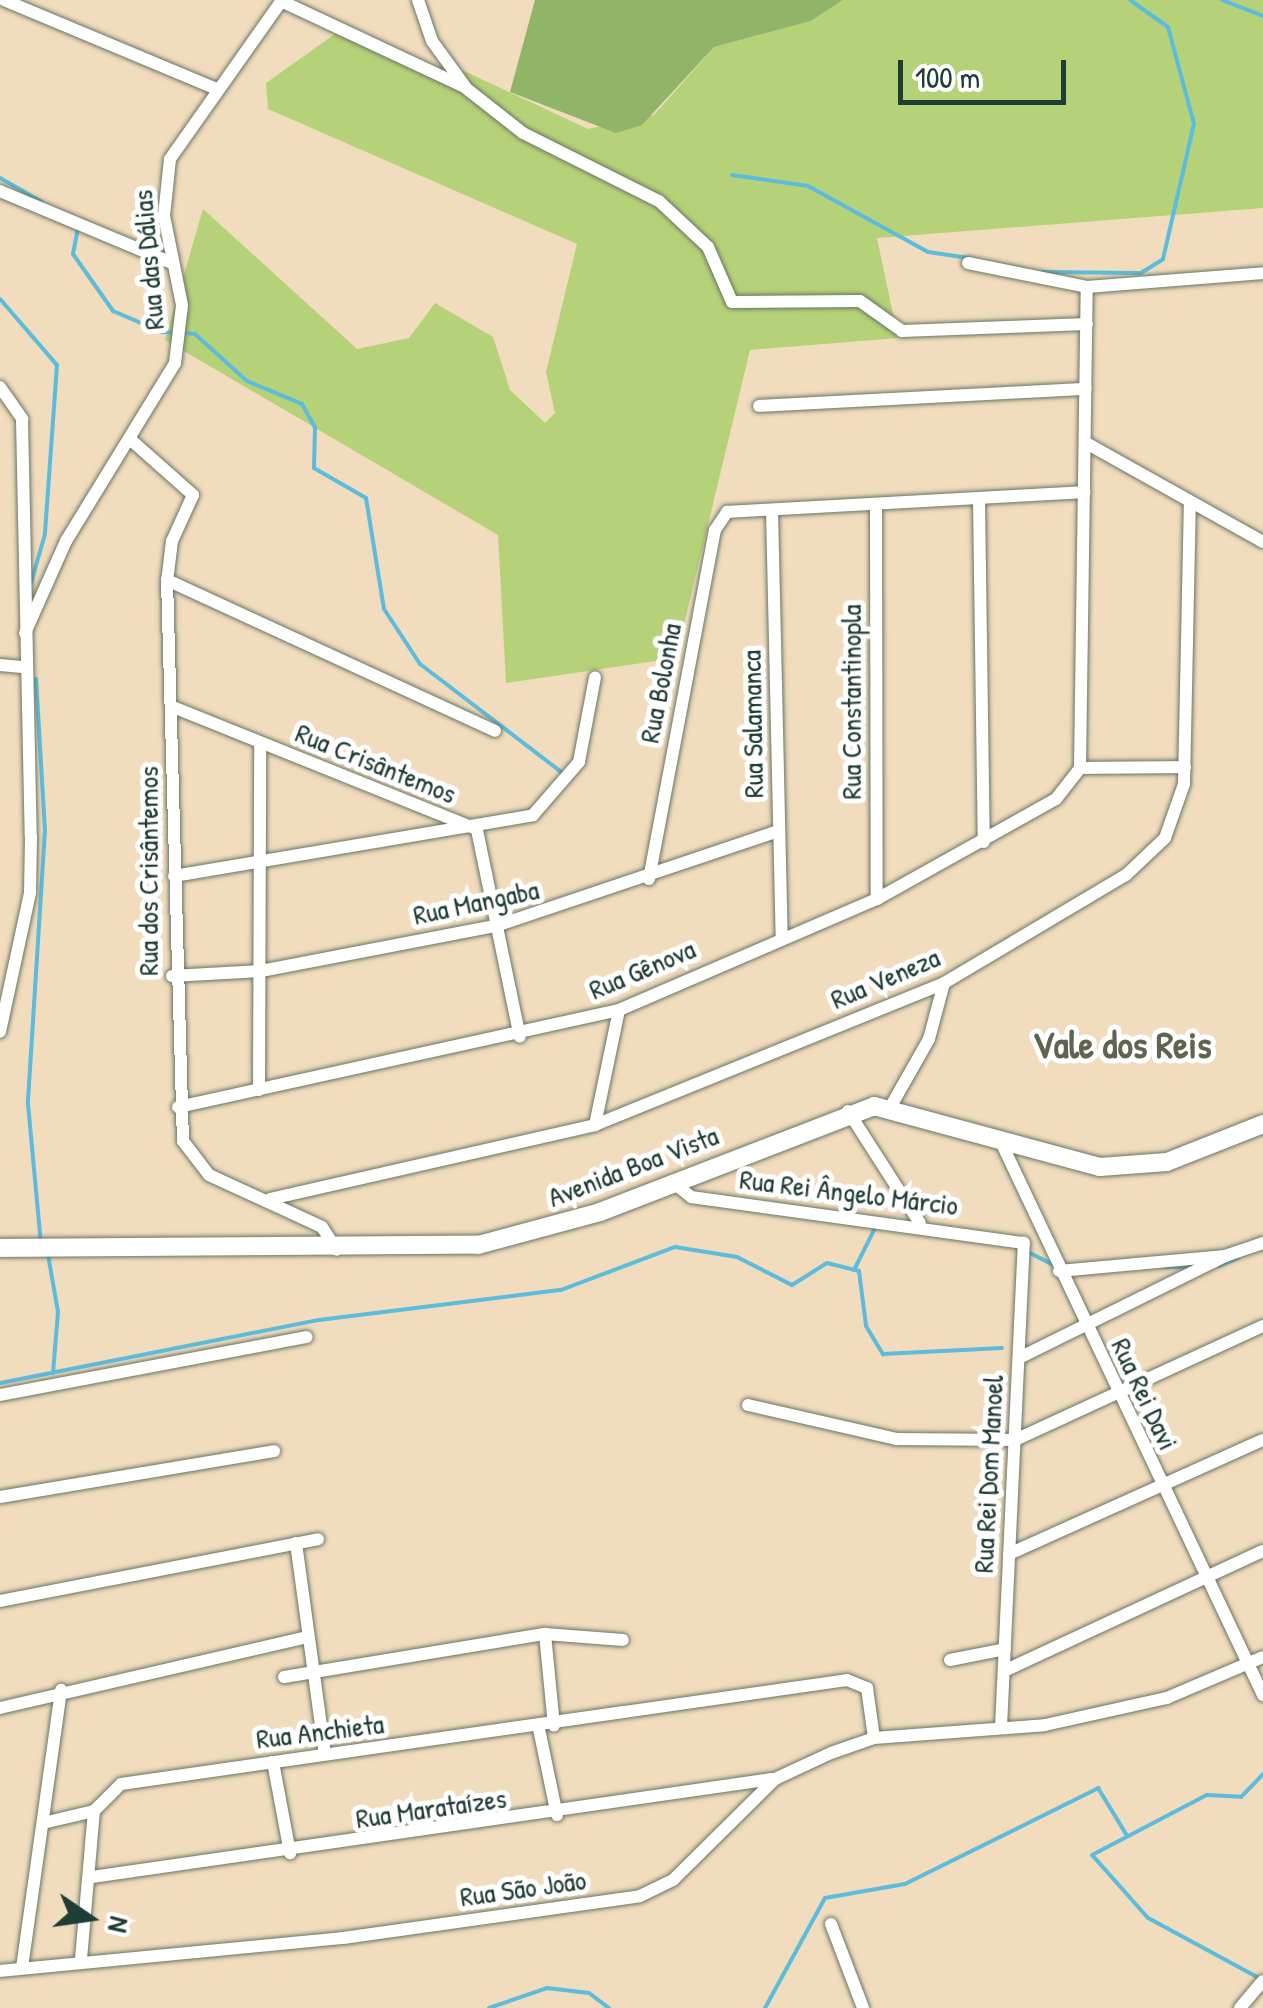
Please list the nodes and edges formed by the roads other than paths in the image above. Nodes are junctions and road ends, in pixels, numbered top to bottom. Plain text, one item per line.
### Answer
1 (4, 0) edge
2 (418, 0) edge
3 (282, 1) edge
4 (217, 89) junction
5 (468, 89) junction
6 (0, 191) edge
7 (172, 263) junction
8 (968, 263) dead end
9 (1263, 272) edge
10 (1087, 286) junction
11 (1087, 324) junction
12 (0, 387) edge
13 (1086, 389) junction
14 (759, 406) dead end
15 (130, 440) junction
16 (1086, 443) junction
17 (1084, 492) junction
18 (979, 500) junction
19 (1190, 502) junction
20 (876, 505) junction
21 (772, 510) junction
22 (1263, 542) edge
23 (167, 580) junction
24 (24, 632) junction
25 (25, 663) junction
26 (0, 665) edge
27 (595, 677) dead end
28 (173, 706) junction
29 (495, 731) dead end
30 (260, 744) junction
31 (1185, 767) junction
32 (1080, 768) junction
33 (477, 830) junction
34 (780, 831) junction
35 (984, 842) junction
36 (261, 862) junction
37 (174, 876) junction
38 (648, 879) junction
39 (877, 899) junction
40 (499, 925) junction
41 (782, 938) junction
42 (261, 971) junction
43 (172, 976) junction
44 (944, 983) junction
45 (619, 1010) junction
46 (0, 1032) edge
47 (520, 1037) junction
48 (259, 1090) junction
49 (890, 1106) junction
50 (178, 1107) junction
51 (848, 1111) junction
52 (1263, 1124) edge
53 (595, 1125) junction
54 (1001, 1142) junction
55 (674, 1182) junction
56 (270, 1199) junction
57 (920, 1224) junction
58 (1042, 1236) junction
59 (1024, 1243) junction
60 (1263, 1244) edge
61 (0, 1248) edge
62 (337, 1250) junction
63 (1225, 1256) junction
64 (1059, 1271) junction
65 (1086, 1326) junction
66 (1263, 1326) edge
67 (307, 1337) dead end
68 (1018, 1358) junction
69 (0, 1395) edge
70 (1118, 1395) junction
71 (748, 1405) dead end
72 (1015, 1440) junction
73 (1263, 1440) edge
74 (274, 1451) dead end
75 (1162, 1490) junction
76 (0, 1496) edge
77 (318, 1539) dead end
78 (296, 1542) junction
79 (1263, 1550) edge
80 (1010, 1554) junction
81 (1205, 1579) junction
82 (0, 1602) edge
83 (546, 1634) junction
84 (307, 1637) junction
85 (624, 1640) dead end
86 (1005, 1648) junction
87 (1263, 1658) edge
88 (950, 1660) dead end
89 (1247, 1666) junction
90 (1004, 1671) junction
91 (313, 1673) junction
92 (284, 1677) dead end
93 (61, 1690) junction
94 (1263, 1695) edge
95 (0, 1708) edge
96 (554, 1726) junction
97 (1001, 1727) junction
98 (539, 1728) junction
99 (874, 1738) junction
100 (325, 1754) junction
101 (273, 1762) junction
102 (775, 1779) junction
103 (94, 1811) junction
104 (557, 1815) junction
105 (42, 1823) junction
106 (290, 1853) junction
107 (92, 1877) junction
108 (832, 1924) dead end
109 (81, 1959) junction
110 (22, 1968) junction
111 (0, 1971) edge
112 (1263, 1982) edge
113 (1246, 2006) edge
114 (863, 2008) edge

1 - 4 street
2 - 5 street
3 - 4 street, Rua das Dálias
3 - 5 street
4 - 7 street, Rua das Dálias
5 - 11 street
6 - 7 street
7 - 15 street, Rua das Dálias
8 - 10 street
9 - 10 street
10 - 11 street
11 - 13 street
12 - 24 street
13 - 14 street
13 - 16 street
15 - 23 street, Rua dos Crisântemos
15 - 24 street, Rua das Dálias
16 - 17 street
16 - 19 street
17 - 18 street
17 - 32 street
18 - 20 street
18 - 35 street
19 - 22 street
19 - 31 street, Rua Veneza
20 - 21 street
20 - 39 street, Rua Constantinopla
21 - 34 street, Rua Salamanca
21 - 38 street, Rua Bolonha
23 - 28 street, Rua dos Crisântemos
23 - 29 street
24 - 25 street
25 - 26 street
25 - 46 street
27 - 33 street
28 - 30 street, Rua Crisântemos
28 - 37 street, Rua dos Crisântemos
30 - 33 street, Rua Crisântemos
30 - 36 street
31 - 32 street
31 - 44 street, Rua Veneza
32 - 35 street, Rua Gênova
33 - 36 street
33 - 40 street, Rua Crisântemos
34 - 38 street, Rua Mangaba
34 - 41 street, Rua Salamanca
35 - 39 street, Rua Gênova
36 - 37 street
36 - 42 street
37 - 43 street, Rua dos Crisântemos
38 - 40 street, Rua Mangaba
39 - 41 street, Rua Gênova
40 - 42 street, Rua Mangaba
40 - 47 street, Rua Crisântemos
41 - 45 street, Rua Gênova
42 - 43 street, Rua Mangaba
42 - 48 street
43 - 50 street, Rua dos Crisântemos
44 - 49 street
44 - 53 street, Rua Veneza
45 - 47 street, Rua Gênova
45 - 53 street
47 - 48 street, Rua Gênova
48 - 50 street, Rua Gênova
49 - 51 street, Avenida Boa Vista
49 - 54 street, Avenida Boa Vista
50 - 56 street, Rua dos Crisântemos
51 - 55 street, Avenida Boa Vista
51 - 57 street
52 - 54 street, Avenida Boa Vista
53 - 56 street, Rua Veneza
54 - 58 street, Rua Rei Davi
55 - 57 street, Rua Rei Ângelo Márcio
55 - 62 street, Avenida Boa Vista
56 - 62 street, Rua dos Crisântemos
57 - 59 street, Rua Rei Ângelo Márcio
58 - 59 street
58 - 64 street, Rua Rei Davi
59 - 68 street, Rua Rei Dom Manoel
60 - 63 street
61 - 62 street, Avenida Boa Vista
63 - 64 street
63 - 65 street
64 - 65 street, Rua Rei Davi
65 - 68 street
65 - 70 street, Rua Rei Davi
66 - 70 street
67 - 69 street
68 - 72 street, Rua Rei Dom Manoel
70 - 72 street
70 - 75 street, Rua Rei Davi
71 - 72 street
72 - 80 street, Rua Rei Dom Manoel
73 - 75 street
74 - 76 street
75 - 80 street
75 - 81 street, Rua Rei Davi
77 - 78 street
78 - 82 street
78 - 84 street
79 - 81 street
80 - 86 street, Rua Rei Dom Manoel
81 - 89 street, Rua Rei Davi
81 - 90 street
83 - 85 street
83 - 91 street
83 - 96 street
84 - 91 street
84 - 93 street
86 - 88 street
86 - 90 street, Rua Rei Dom Manoel
87 - 89 street, Rua São João
89 - 94 street, Rua Rei Davi
89 - 97 street, Rua São João
90 - 97 street, Rua Rei Dom Manoel
91 - 92 street
91 - 100 street
93 - 95 street
93 - 105 street
96 - 98 street, Rua Anchieta
96 - 99 street, Rua Anchieta
97 - 99 street, Rua São João
98 - 100 street, Rua Anchieta
98 - 104 street
99 - 102 street, Rua São João
100 - 101 street, Rua Anchieta
101 - 103 street, Rua Anchieta
101 - 106 street
102 - 104 street, Rua Marataízes
102 - 109 street, Rua São João
103 - 105 street
103 - 107 street
104 - 106 street, Rua Marataízes
105 - 110 street
106 - 107 street, Rua Marataízes
107 - 109 street
108 - 114 street
109 - 110 street, Rua São João
110 - 111 street, Rua São João
112 - 113 street

